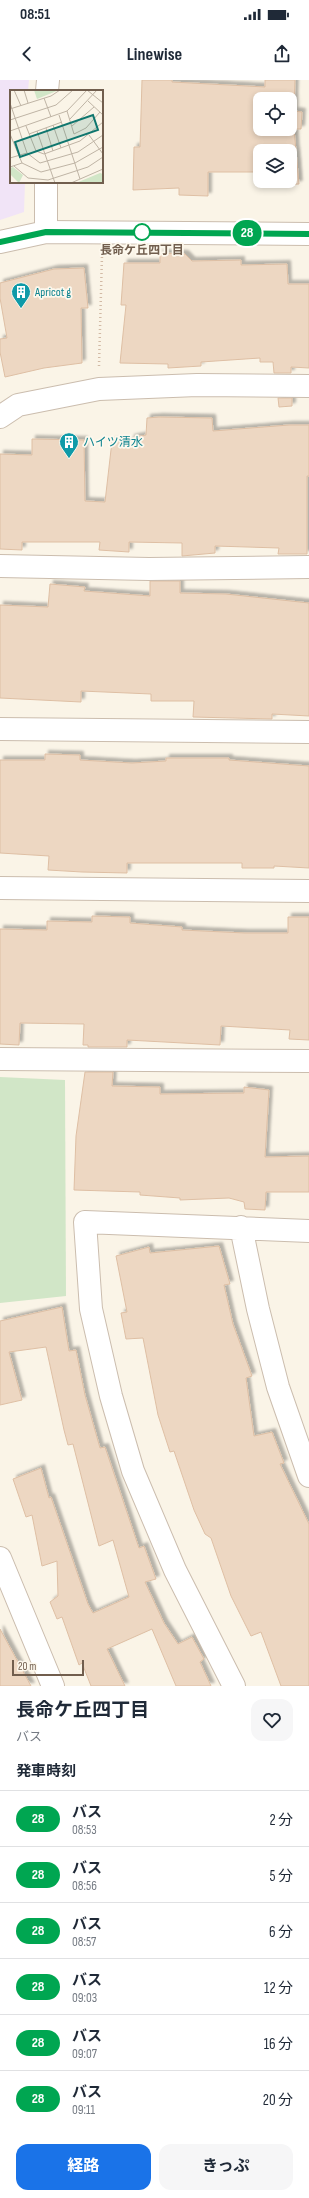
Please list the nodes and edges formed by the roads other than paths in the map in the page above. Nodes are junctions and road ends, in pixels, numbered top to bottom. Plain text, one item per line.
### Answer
1 (46, 183) edge
2 (46, 232) junction
3 (309, 234) edge
4 (0, 242) edge
5 (309, 386) edge
6 (0, 417) edge
7 (0, 566) edge
8 (309, 567) edge
9 (0, 729) edge
10 (309, 732) edge
11 (0, 888) edge
12 (309, 891) edge
13 (0, 1059) edge
14 (309, 1061) edge
15 (241, 1227) junction
16 (309, 1231) edge
17 (309, 1476) edge
18 (0, 1558) edge
19 (53, 1686) edge
20 (234, 1686) edge

1 - 2 street
2 - 3 street
2 - 4 street
5 - 6 street
7 - 8 street
9 - 10 street
11 - 12 street
13 - 14 street
15 - 16 street
15 - 17 street
15 - 20 street
18 - 19 street

